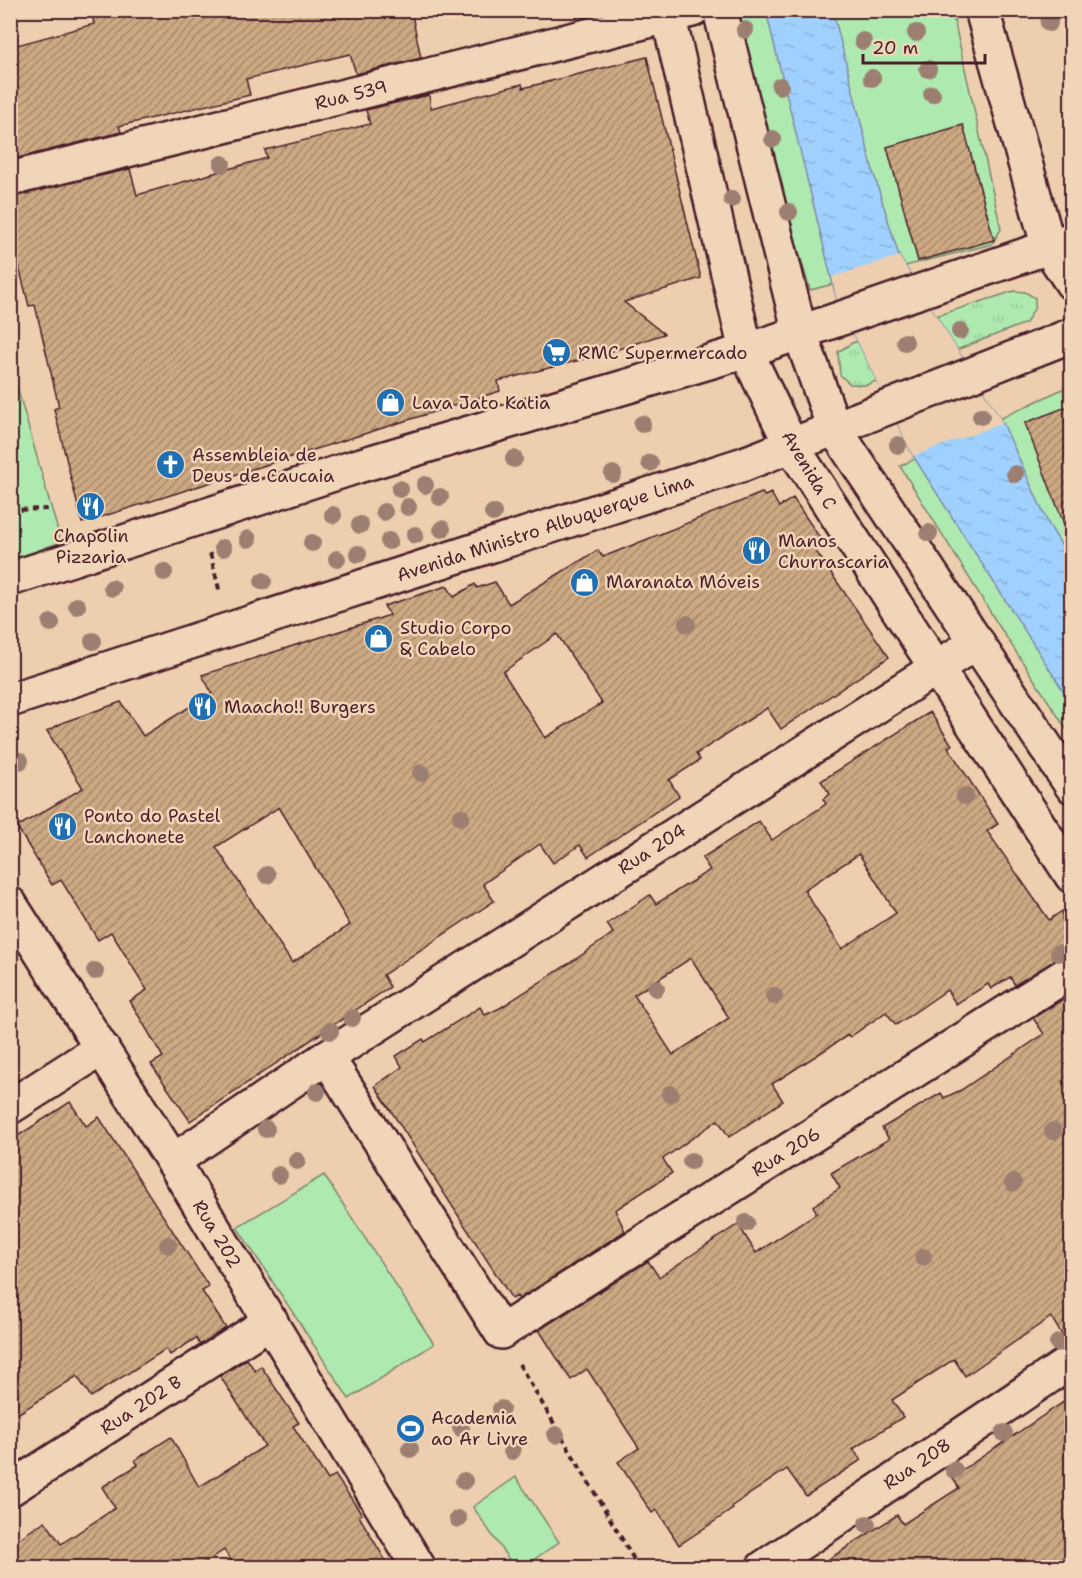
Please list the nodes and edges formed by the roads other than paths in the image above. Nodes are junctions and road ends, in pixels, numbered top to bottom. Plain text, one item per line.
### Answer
1 (720, 10) edge
2 (982, 10) edge
3 (676, 12) edge
4 (10, 179) edge
5 (1060, 243) edge
6 (1071, 283) edge
7 (800, 333) junction
8 (1071, 335) edge
9 (746, 351) junction
10 (834, 428) junction
11 (791, 445) junction
12 (10, 579) edge
13 (977, 642) junction
14 (937, 668) junction
15 (10, 700) edge
16 (1071, 786) edge
17 (1071, 876) edge
18 (10, 904) edge
19 (1071, 971) edge
20 (102, 1048) junction
21 (327, 1057) junction
22 (10, 1107) edge
23 (173, 1161) junction
24 (271, 1321) junction
25 (1071, 1361) edge
26 (10, 1489) edge
27 (419, 1568) edge
28 (763, 1568) edge

1 - 7 street
2 - 5 street
3 - 4 street, Rua 539
3 - 9 street, Avenida C
5 - 6 street
5 - 7 street
7 - 9 street
7 - 10 street
8 - 10 street, Avenida Ministro Albuquerque Lima
9 - 11 street, Avenida C
9 - 12 street
10 - 11 street, Avenida Ministro Albuquerque Lima
10 - 13 street
11 - 14 street, Avenida C
11 - 15 street, Avenida Ministro Albuquerque Lima
13 - 14 street, Rua 204
13 - 16 street
14 - 17 street, Avenida C
14 - 21 street, Rua 204
18 - 20 street, Rua 202
19 - 21 street, Rua 206
20 - 22 street
20 - 23 street, Rua 202
21 - 23 street, Rua 204
23 - 24 street, Rua 202
24 - 26 street, Rua 202 B
24 - 27 street, Rua 202
25 - 28 street, Rua 208

